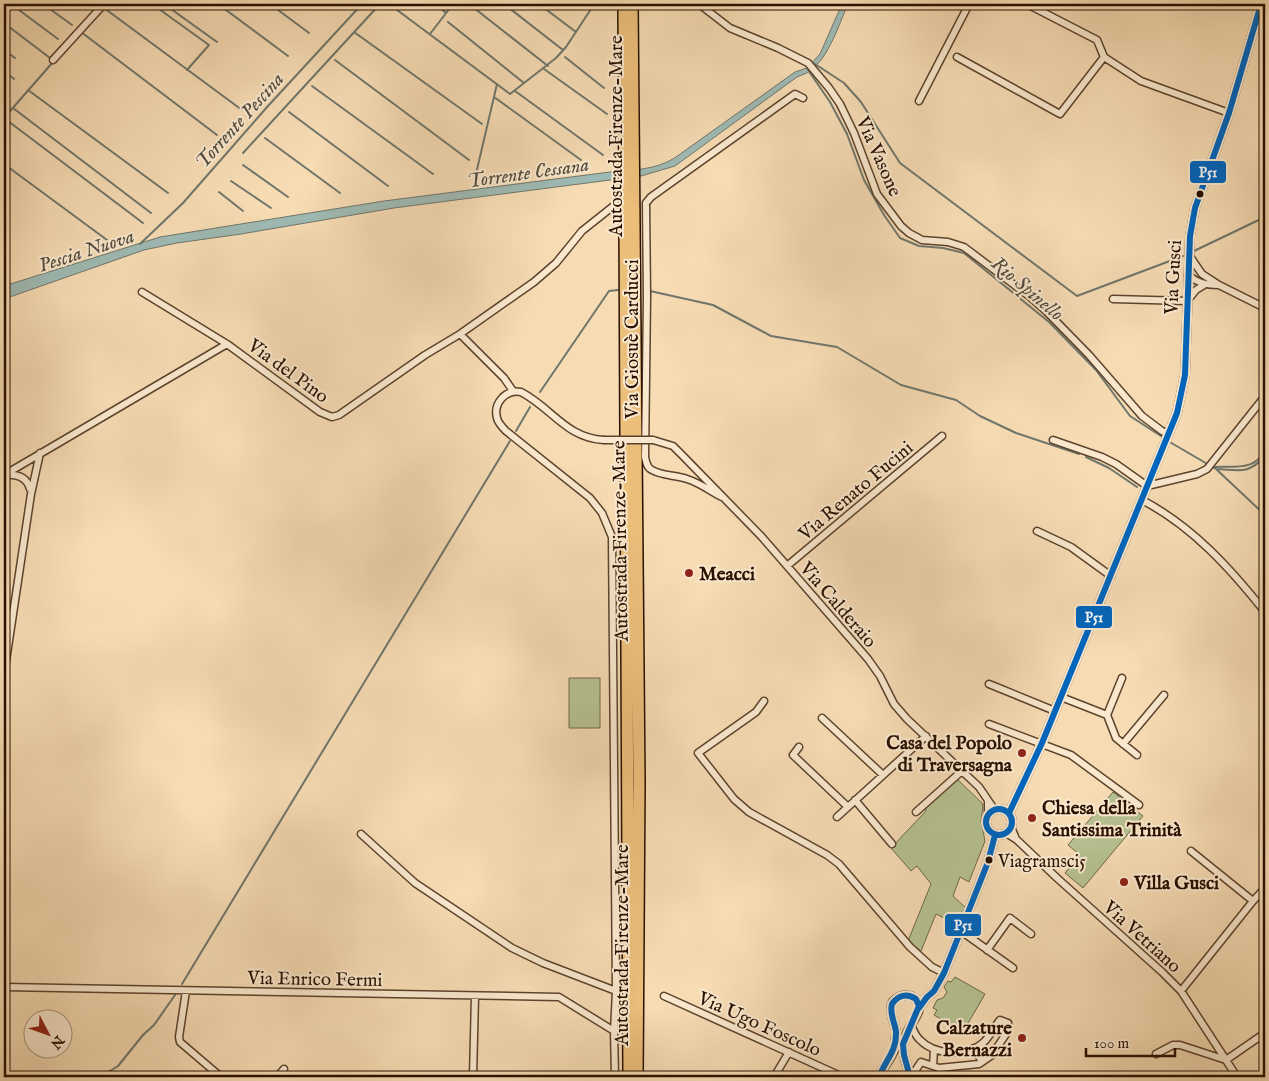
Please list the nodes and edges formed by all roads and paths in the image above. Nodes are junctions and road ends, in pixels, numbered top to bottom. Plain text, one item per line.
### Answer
1 (104, 4) edge
2 (624, 4) edge
3 (632, 4) edge
4 (699, 4) edge
5 (969, 4) edge
6 (1027, 4) edge
7 (1261, 4) edge
8 (957, 56) dead end
9 (1104, 57) junction
10 (53, 60) dead end
11 (803, 98) dead end
12 (919, 101) dead end
13 (1229, 113) junction
14 (629, 166) junction
15 (629, 179) junction
16 (616, 204) dead end
17 (1189, 255) junction
18 (1202, 274) junction
19 (1188, 275) junction
20 (1204, 285) junction
21 (1219, 285) junction
22 (142, 292) dead end
23 (1113, 298) dead end
24 (1187, 300) junction
25 (1265, 308) edge
26 (460, 334) junction
27 (227, 344) junction
28 (513, 391) junction
29 (1265, 396) edge
30 (942, 436) dead end
31 (1168, 437) junction
32 (1053, 440) dead end
33 (40, 453) junction
34 (25, 462) junction
35 (35, 470) junction
36 (4, 475) edge
37 (28, 483) junction
38 (1147, 486) junction
39 (31, 494) junction
40 (722, 497) junction
41 (1142, 500) junction
42 (1037, 531) dead end
43 (787, 566) junction
44 (1111, 576) junction
45 (1265, 612) edge
46 (4, 674) edge
47 (1122, 678) dead end
48 (989, 684) dead end
49 (1164, 695) dead end
50 (1061, 697) junction
51 (764, 701) dead end
52 (1055, 711) junction
53 (1107, 715) junction
54 (822, 718) dead end
55 (989, 724) dead end
56 (926, 736) junction
57 (1042, 744) junction
58 (1123, 744) junction
59 (799, 747) dead end
60 (1137, 755) dead end
61 (963, 770) junction
62 (883, 775) junction
63 (855, 800) junction
64 (1139, 805) dead end
65 (848, 807) junction
66 (998, 811) junction
67 (916, 812) dead end
68 (837, 818) dead end
69 (1009, 830) junction
70 (992, 833) junction
71 (361, 834) dead end
72 (892, 844) dead end
73 (1191, 851) dead end
74 (1265, 888) edge
75 (1253, 900) junction
76 (961, 931) junction
77 (1031, 934) dead end
78 (987, 950) junction
79 (1013, 968) dead end
80 (944, 973) junction
81 (4, 988) edge
82 (186, 991) junction
83 (616, 991) junction
84 (1181, 991) junction
85 (475, 996) junction
86 (664, 996) dead end
87 (927, 997) junction
88 (914, 999) junction
89 (919, 1008) junction
90 (911, 1025) junction
91 (614, 1031) junction
92 (1265, 1033) edge
93 (974, 1048) junction
94 (934, 1050) junction
95 (789, 1052) junction
96 (1156, 1054) dead end
97 (1226, 1060) junction
98 (982, 1062) junction
99 (933, 1066) junction
100 (284, 1069) dead end
101 (827, 1074) edge
102 (880, 1075) edge
103 (221, 1077) edge
104 (277, 1077) edge
105 (473, 1077) edge
106 (615, 1077) edge
107 (629, 1077) edge
108 (638, 1077) edge
109 (774, 1077) edge
110 (843, 1077) edge
111 (872, 1077) edge
112 (910, 1077) edge
113 (1237, 1077) edge

1 - 10 street
2 - 14 highway, Autostrada Firenze-Mare
3 - 14 highway, Autostrada Firenze-Mare
4 - 31 street, Via Vasone
5 - 12 street
6 - 9 street
7 - 13 street, Via Gusci
8 - 9 street
9 - 13 street
11 - 40 street, Via Giosuè Carducci
13 - 17 street, Via Gusci
14 - 15 highway, Autostrada Firenze-Mare
15 - 107 highway, Autostrada Firenze-Mare
15 - 108 highway, Autostrada Firenze-Mare
16 - 26 street
17 - 18 street
17 - 19 street, Via Gusci
18 - 19 street
18 - 21 street
19 - 20 street
19 - 24 street, Via Gusci
20 - 21 street
20 - 24 street
21 - 25 street
22 - 27 street
23 - 24 street
24 - 31 street, Via Gusci
26 - 27 street, Via del Pino
26 - 28 street
27 - 33 street, Via del Pino
28 - 40 street, Via Calderaio, bridge
28 - 83 street
29 - 38 street
30 - 43 street, Via Renato Fucini
31 - 38 street, Via Gusci
32 - 38 street
33 - 34 street, Via del Pino
33 - 35 street
34 - 35 street
34 - 36 street, Via del Pino
34 - 37 street
35 - 39 street
36 - 37 street
37 - 39 street
38 - 41 street, Via Gusci
39 - 46 street
40 - 43 street, Via Calderaio
41 - 44 street, Via Gusci
41 - 45 street
42 - 44 street
43 - 56 street, Via Calderaio
44 - 50 street, Via Gusci
47 - 53 street
48 - 52 street
49 - 58 street
50 - 52 street, Via Gusci
50 - 53 street
51 - 80 street
52 - 57 street, Via Gusci
53 - 58 street
54 - 62 street
55 - 57 street
56 - 61 street, Via Calderaio
56 - 62 street
57 - 64 street
57 - 66 street, Via Gusci
58 - 60 street
59 - 65 street
61 - 66 street, Via Calderaio
61 - 67 street
62 - 63 street
63 - 65 street
63 - 72 street
65 - 68 street
66 - 69 street
66 - 70 street
69 - 70 street
69 - 84 street, Via Vetriano
70 - 76 street
71 - 83 street
73 - 75 street
74 - 75 street
75 - 84 street
76 - 78 street
76 - 80 street
77 - 78 street
78 - 79 street
80 - 87 street
81 - 82 street, Via Enrico Fermi
82 - 85 street, Via Enrico Fermi
82 - 103 street
83 - 91 street
84 - 97 street, Via Vetriano
85 - 91 street, Via Enrico Fermi
85 - 105 street
86 - 95 street, Via Ugo Foscolo
87 - 88 street
87 - 89 street
88 - 89 street
88 - 102 street
89 - 90 street
90 - 94 street
90 - 112 street
91 - 106 street
92 - 97 street
93 - 94 street
93 - 98 street
93 - 98 street
94 - 99 street
95 - 101 street, Via Ugo Foscolo
95 - 109 street
96 - 97 street
97 - 113 street, Via Vetriano
98 - 99 street
99 - 112 street
100 - 104 street
101 - 110 street, Via Ugo Foscolo
102 - 111 street

